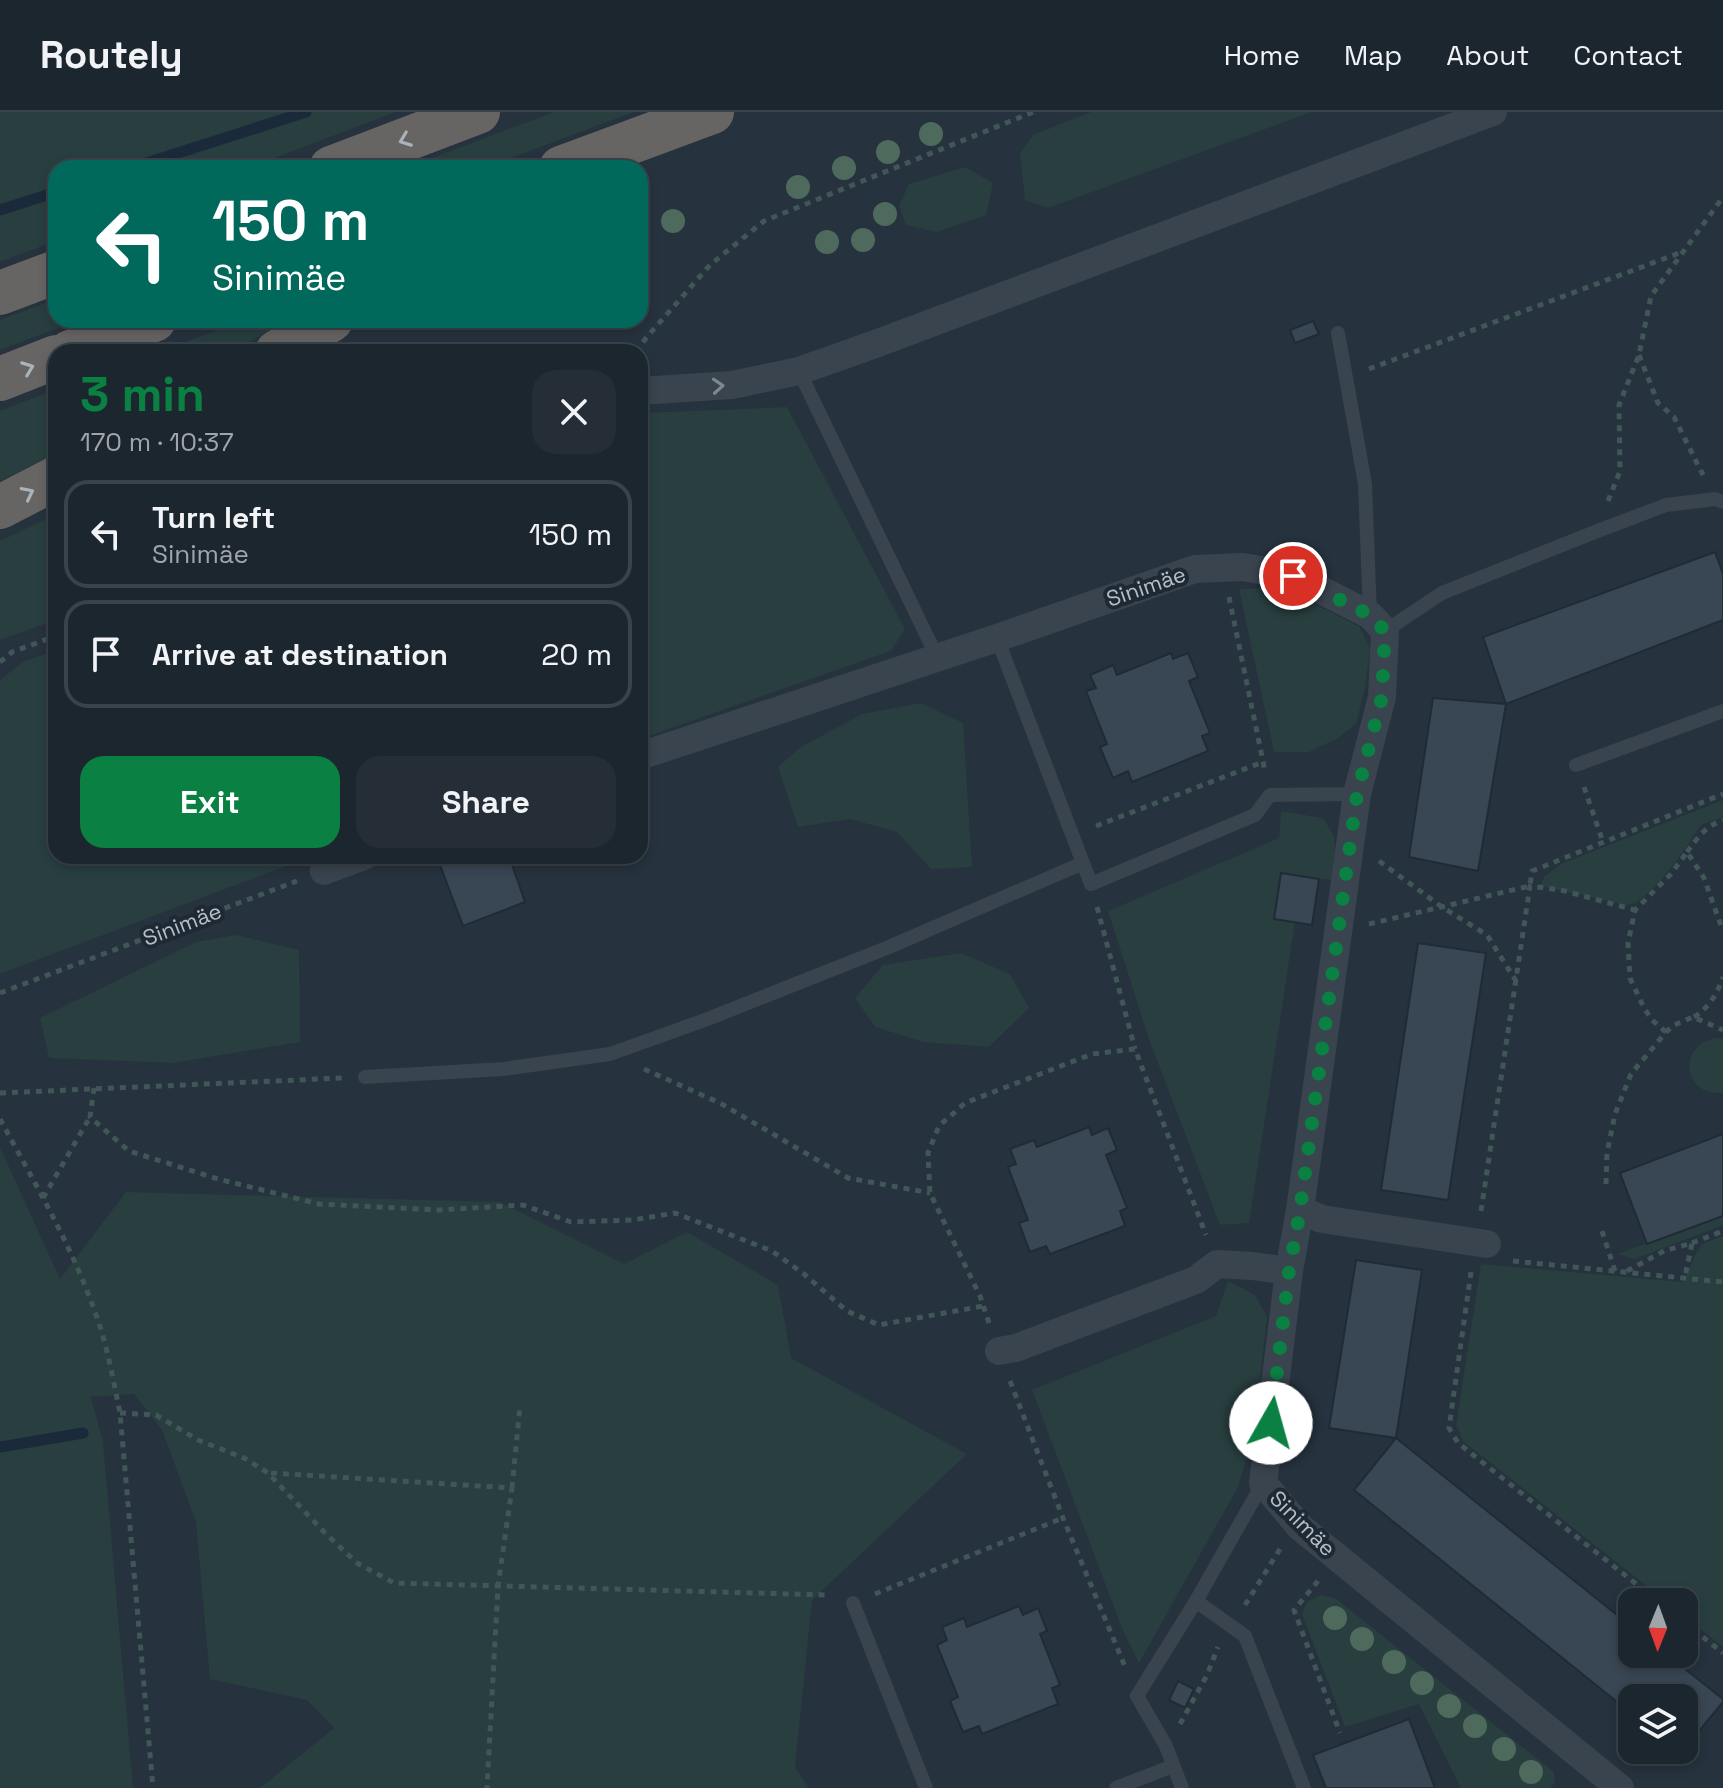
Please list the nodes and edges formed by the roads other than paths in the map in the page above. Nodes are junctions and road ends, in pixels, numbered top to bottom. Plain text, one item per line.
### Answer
1 (478, 112) edge
2 (713, 112) edge
3 (1493, 112) edge
4 (352, 160) edge
5 (583, 160) edge
6 (622, 160) edge
7 (48, 275) edge
8 (0, 293) edge
9 (133, 328) edge
10 (318, 328) edge
11 (1338, 333) dead end
12 (91, 344) edge
13 (290, 344) edge
14 (48, 360) edge
15 (799, 371) junction
16 (0, 379) edge
17 (648, 390) edge
18 (48, 482) edge
19 (1719, 501) edge
20 (0, 507) edge
21 (1377, 623) junction
22 (997, 638) junction
23 (937, 657) junction
24 (1723, 711) edge
25 (648, 753) edge
26 (1576, 765) road end
27 (1357, 794) junction
28 (1083, 863) junction
29 (343, 864) edge
30 (324, 871) road end
31 (365, 1077) road end
32 (1300, 1210) junction
33 (1479, 1248) road end
34 (1289, 1271) junction
35 (999, 1351) road end
36 (1263, 1483) junction
37 (1196, 1601) junction
38 (853, 1603) road end
39 (1173, 1766) junction
40 (926, 1788) edge
41 (1116, 1788) edge
42 (1182, 1788) edge
43 (1304, 1788) edge
44 (1620, 1788) edge

1 -> 4 highway
2 - 5 highway
2 - 6 highway
3 - 15 street
7 - 8 highway
9 - 12 highway
10 - 13 highway
11 - 21 lane
16 -> 14 highway
17 -> 15 street
15 - 23 lane
20 -> 18 highway
19 - 21 lane
21 - 22 street, Sinimäe
21 - 27 street, Sinimäe
22 - 23 street, Sinimäe
22 - 28 lane
23 - 25 street, Sinimäe
24 - 26 lane
27 - 28 lane
27 - 32 street, Sinimäe
28 - 31 lane
29 - 30 street
32 - 33 street
32 - 34 street, Sinimäe
34 - 35 street
34 - 36 street, Sinimäe
36 - 37 lane
36 - 44 street, Sinimäe
37 - 39 lane
37 - 43 lane
38 - 40 lane
39 - 41 lane
39 - 42 lane

